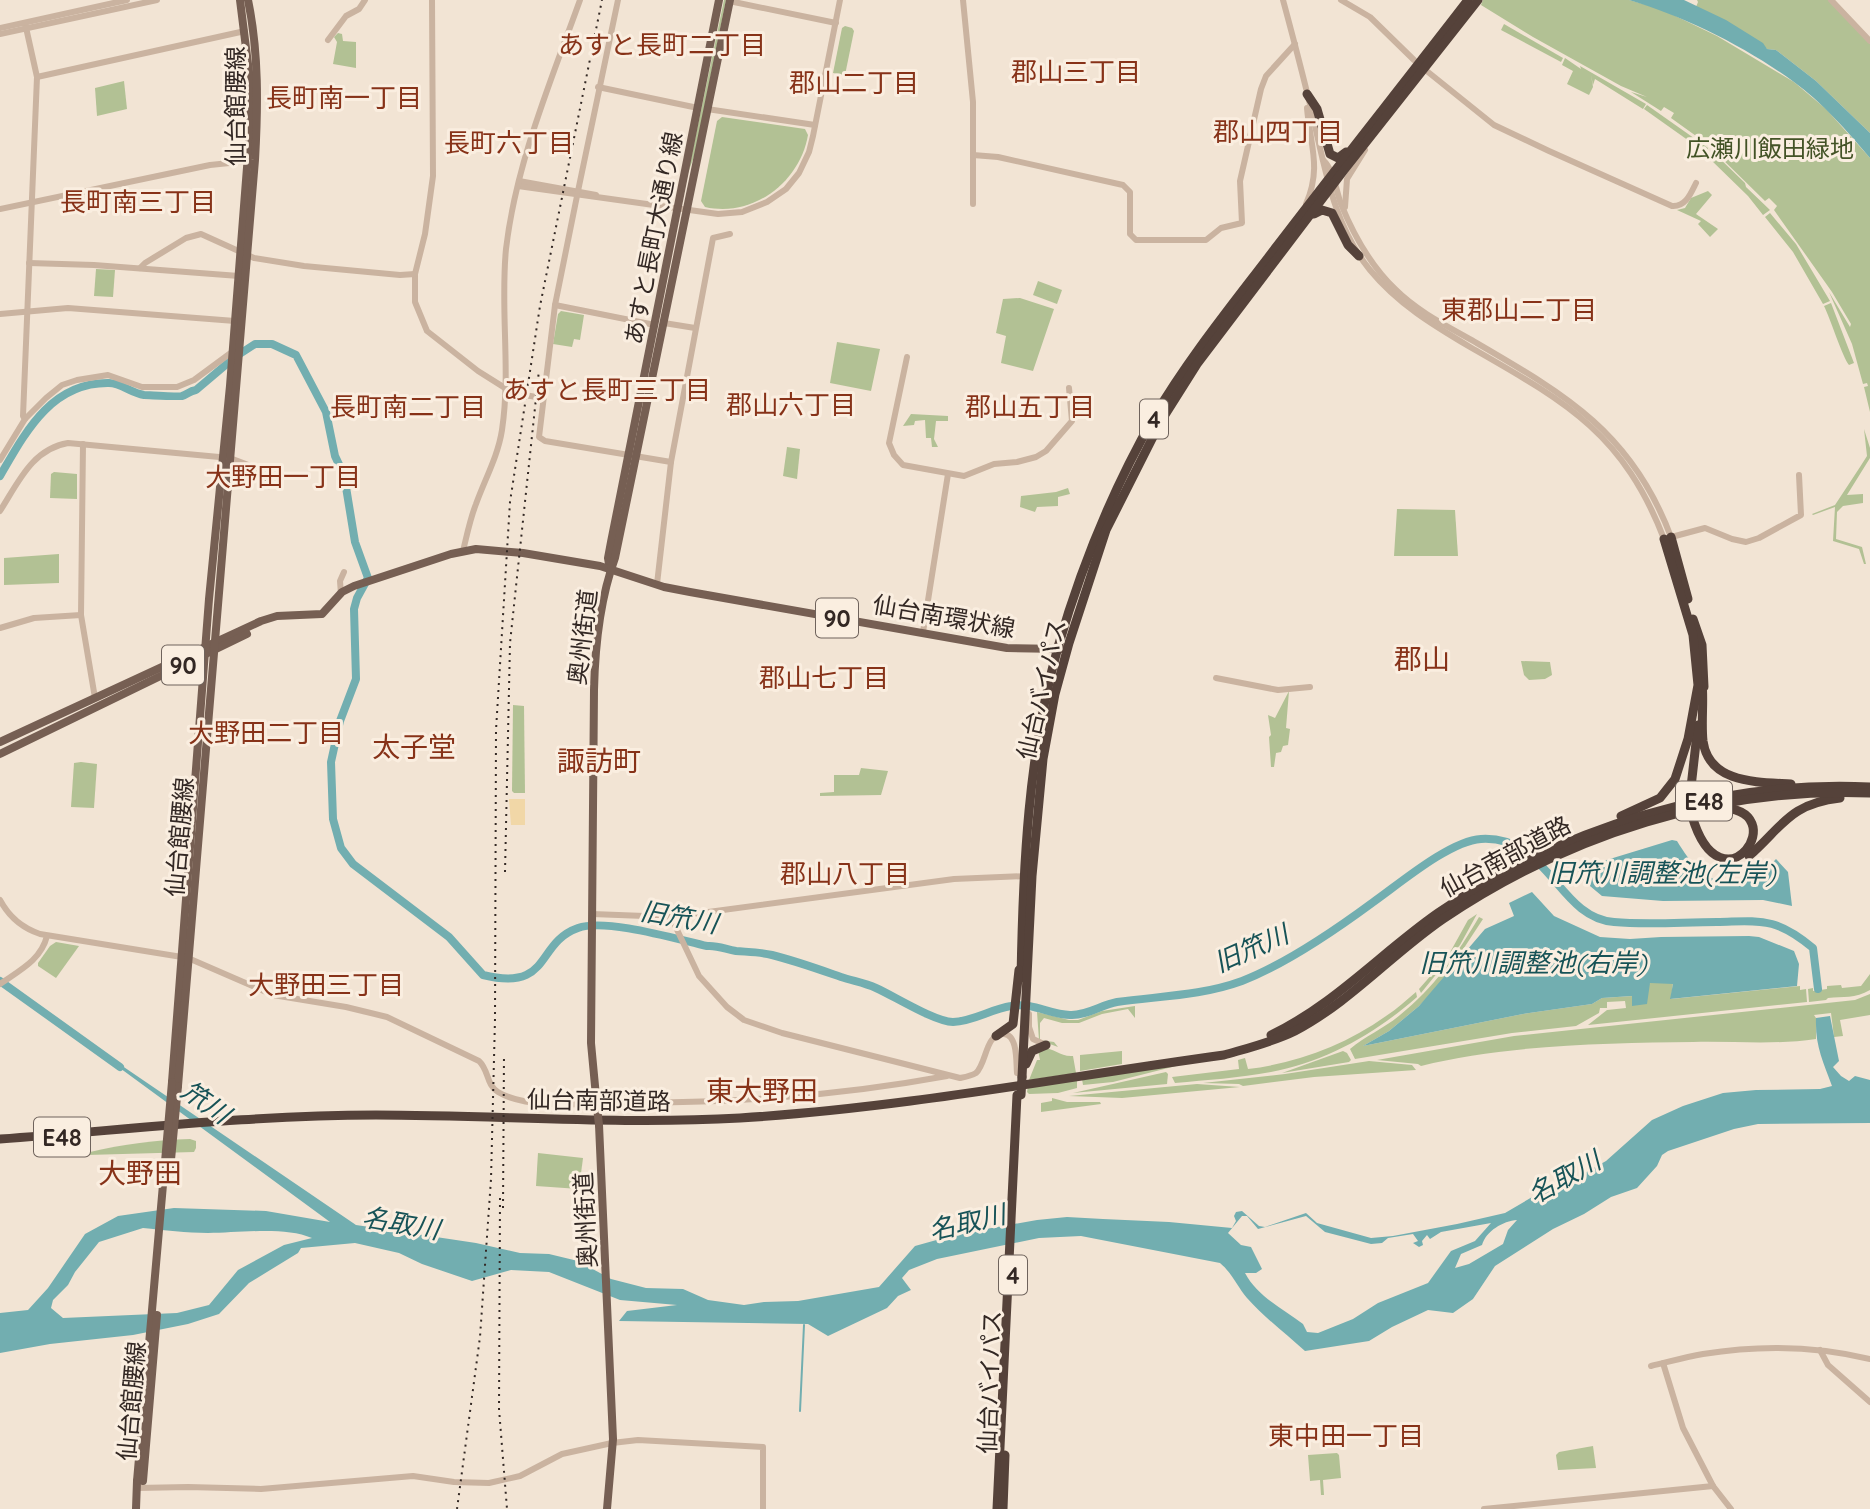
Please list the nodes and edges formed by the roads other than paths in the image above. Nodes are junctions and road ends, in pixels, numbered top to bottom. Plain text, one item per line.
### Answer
1 (127, 0) edge
2 (158, 0) edge
3 (240, 0) edge
4 (248, 0) edge
5 (365, 0) edge
6 (432, 0) edge
7 (580, 0) edge
8 (618, 0) edge
9 (719, 0) edge
10 (729, 0) edge
11 (841, 0) edge
12 (963, 0) edge
13 (1283, 0) edge
14 (1341, 0) edge
15 (1468, 0) edge
16 (1478, 0) edge
17 (1831, 0) edge
18 (836, 23) junction
19 (25, 26) junction
20 (0, 28) edge
21 (245, 31) junction
22 (0, 34) edge
23 (328, 40) dead end
24 (1870, 41) edge
25 (1295, 44) junction
26 (1415, 60) dead end
27 (1428, 72) dead end
28 (37, 76) junction
29 (598, 87) junction
30 (1308, 97) junction
31 (703, 108) junction
32 (815, 125) junction
33 (1368, 139) junction
34 (1350, 149) junction
35 (973, 155) junction
36 (251, 160) junction
37 (1330, 182) junction
38 (1696, 183) dead end
39 (519, 184) junction
40 (577, 194) junction
41 (31, 202) junction
42 (973, 204) dead end
43 (0, 209) edge
44 (683, 210) junction
45 (1304, 216) junction
46 (1346, 216) junction
47 (730, 234) dead end
48 (244, 253) junction
49 (1359, 256) junction
50 (29, 263) junction
51 (140, 268) junction
52 (415, 274) junction
53 (239, 276) junction
54 (555, 306) junction
55 (27, 311) junction
56 (0, 314) edge
57 (235, 321) junction
58 (664, 323) junction
59 (655, 325) junction
60 (695, 328) junction
61 (234, 356) junction
62 (907, 358) dead end
63 (1069, 388) dead end
64 (505, 389) junction
65 (542, 398) junction
66 (25, 419) junction
67 (83, 444) junction
68 (633, 455) junction
69 (226, 458) junction
70 (0, 460) edge
71 (671, 462) junction
72 (948, 474) junction
73 (1800, 475) dead end
74 (269, 486) dead end
75 (0, 512) edge
76 (1668, 538) junction
77 (463, 551) junction
78 (610, 570) junction
79 (344, 572) dead end
80 (657, 584) junction
81 (341, 594) junction
82 (1688, 613) junction
83 (81, 615) junction
84 (0, 628) edge
85 (923, 632) junction
86 (209, 649) junction
87 (1062, 649) junction
88 (1216, 678) dead end
89 (1310, 687) dead end
90 (1699, 695) junction
91 (95, 698) junction
92 (0, 742) edge
93 (0, 754) edge
94 (1868, 791) edge
95 (1689, 797) dead end
96 (1606, 834) junction
97 (1550, 853) junction
98 (1029, 876) junction
99 (0, 900) edge
100 (592, 916) junction
101 (671, 917) junction
102 (47, 936) junction
103 (185, 957) junction
104 (0, 984) edge
105 (1023, 987) junction
106 (1022, 1017) junction
107 (996, 1036) junction
108 (1046, 1045) joint
109 (947, 1076) junction
110 (1020, 1076) junction
111 (597, 1105) junction
112 (0, 1141) edge
113 (1820, 1350) junction
114 (1870, 1359) edge
115 (1663, 1363) junction
116 (1651, 1366) dead end
117 (1870, 1402) edge
118 (612, 1441) junction
119 (1003, 1446) junction
120 (140, 1485) junction
121 (1713, 1486) junction
122 (1529, 1507) edge
123 (136, 1509) edge
124 (141, 1509) edge
125 (607, 1509) edge
126 (763, 1509) edge
127 (997, 1509) edge
128 (1003, 1509) edge
129 (1484, 1509) edge
130 (1731, 1509) edge

1 - 19 street
2 - 19 street
3 - 21 main road, 仙台館腰線
4 - 36 main road, 仙台館腰線
5 - 23 street
6 - 52 street
7 - 39 street
8 - 29 street
9 - 31 main road, あすと長町大通り線
10 - 18 street
10 - 31 main road, あすと長町大通り線
11 - 18 street
12 - 35 street
13 - 25 street
14 - 26 street
15 - 34 highway, 仙台バイパス / 4
16 - 33 highway, 仙台バイパス / 4
17 - 24 street
18 - 32 street
19 - 20 street
19 - 22 street
19 - 28 street
21 - 28 street
21 - 36 main road, 仙台館腰線
25 - 30 street
25 - 35 street
27 - 38 street
28 - 41 street
29 - 31 street
29 - 40 street
30 - 34 highway
30 - 37 street
30 - 45 street
31 - 32 street
31 - 44 main road, あすと長町大通り線
32 - 44 street
33 - 37 highway, 仙台バイパス / 4
33 - 46 street
34 - 37 highway, 仙台バイパス / 4
35 - 42 street
36 - 41 street
36 - 48 main road, 仙台館腰線
37 - 45 highway, 仙台バイパス / 4
37 - 46 street
37 - 49 street
39 - 40 street
39 - 64 street
40 - 44 street
40 - 54 street
41 - 43 street
41 - 50 street
44 - 58 main road, あすと長町大通り線
44 - 59 main road, あすと長町大通り線
45 - 49 highway
45 - 87 highway, 仙台バイパス / 4
46 - 76 street
47 - 60 street
48 - 51 street
48 - 52 street
48 - 53 main road, 仙台館腰線
48 - 61 main road, 仙台館腰線
49 - 76 street
50 - 51 street
50 - 55 street
51 - 53 street
52 - 64 street
53 - 57 main road, 仙台館腰線
54 - 59 street
54 - 65 street
55 - 56 street
55 - 57 street
55 - 66 street
57 - 61 main road, 仙台館腰線
58 - 60 street
58 - 68 main road, あすと長町大通り線
59 - 68 main road, あすと長町大通り線
60 - 71 street
61 - 66 street
61 - 69 main road, 仙台館腰線
61 - 69 main road, 仙台館腰線
62 - 72 street
63 - 72 street
64 - 65 street
64 - 77 street
65 - 68 street
66 - 70 street
67 - 69 street
67 - 75 street
67 - 83 street
68 - 71 street
68 - 78 main road, あすと長町大通り線
69 - 74 street
69 - 86 main road, 仙台館腰線
71 - 80 street
72 - 85 street
73 - 76 street
76 - 82 highway
77 - 78 main road, 仙台南環状線 / 90
77 - 81 main road, 仙台南環状線 / 90
78 - 80 main road, 仙台南環状線 / 90
78 - 100 main road, 奥州街道
79 - 81 street
80 - 85 main road, 仙台南環状線 / 90
81 - 86 main road, 仙台南環状線 / 90
82 - 90 highway
82 - 90 highway
83 - 84 street
83 - 91 street
85 - 87 main road, 仙台南環状線 / 90
86 - 91 main road, 仙台南環状線 / 90
86 - 93 main road, 仙台南環状線 / 90
86 - 103 main road, 仙台館腰線
87 - 98 highway, 仙台バイパス / 4
88 - 89 street
90 - 94 highway
90 - 95 highway
90 - 97 highway
91 - 92 main road, 仙台南環状線 / 90
94 - 96 highway, 仙台南部道路 / E48
94 - 96 highway
94 - 97 highway, 仙台南部道路 / E48
96 - 97 highway, 仙台南部道路 / E48
97 - 112 highway, 仙台南部道路 / E48
98 - 101 street
98 - 105 highway, 仙台バイパス / 4
98 - 105 highway, 仙台バイパス / 4
99 - 102 street
100 - 101 street
100 - 111 main road, 奥州街道
101 - 109 street
102 - 103 street
102 - 104 street
103 - 111 street
103 - 120 main road, 仙台館腰線, bridge
105 - 106 highway, 仙台バイパス
105 - 106 street
106 - 107 highway
106 - 108 street
106 - 110 highway, 仙台バイパス / 4
107 - 109 street
107 - 110 street
108 - 110 highway
109 - 111 street
110 - 119 highway, 仙台バイパス / 4, bridge
111 - 118 main road, 奥州街道, bridge
113 - 114 street
113 - 115 street
113 - 117 street
115 - 116 street
115 - 121 street
118 - 120 street
118 - 125 main road, 奥州街道
118 - 126 street
119 - 127 highway, 仙台バイパス / 4
119 - 128 highway, 仙台バイパス / 4
120 - 123 main road, 仙台館腰線
120 - 124 main road, 仙台館腰線
121 - 122 street
121 - 130 street
122 - 129 street

